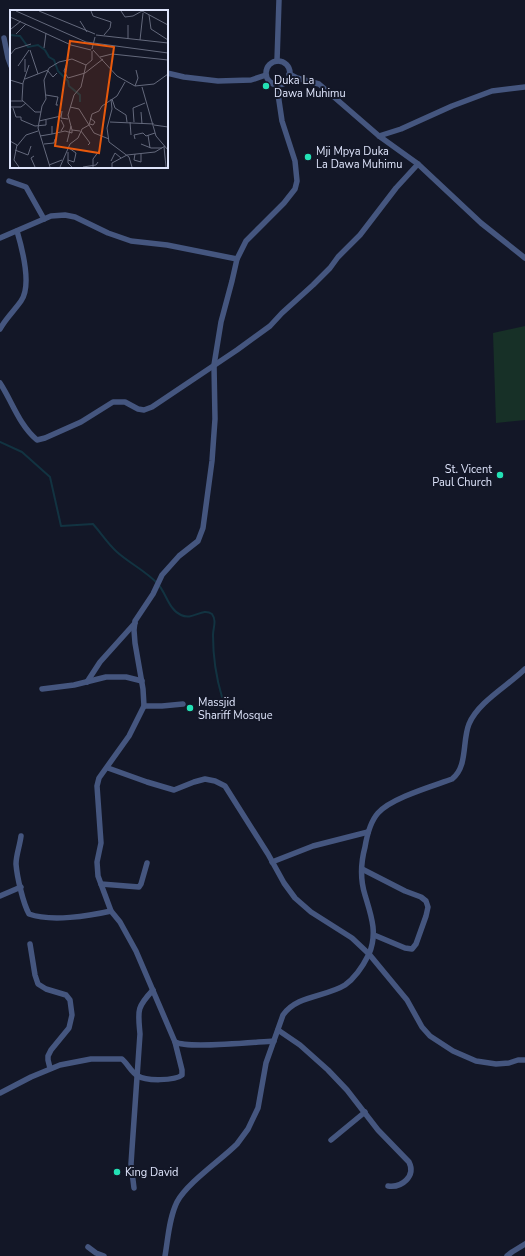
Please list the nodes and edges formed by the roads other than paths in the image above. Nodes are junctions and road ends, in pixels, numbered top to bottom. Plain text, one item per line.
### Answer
1 (279, 0) edge
2 (2, 37) edge
3 (277, 61) junction
4 (10, 63) edge
5 (168, 73) edge
6 (290, 74) junction
7 (266, 75) junction
8 (278, 85) junction
9 (525, 87) edge
10 (379, 136) junction
11 (418, 164) junction
12 (9, 181) dead end
13 (44, 219) junction
14 (17, 231) junction
15 (0, 238) edge
16 (525, 258) edge
17 (236, 259) junction
18 (0, 328) edge
19 (214, 365) junction
20 (0, 383) edge
21 (135, 623) junction
22 (525, 669) edge
23 (142, 681) junction
24 (87, 682) junction
25 (42, 689) dead end
26 (183, 704) dead end
27 (144, 706) junction
28 (108, 768) junction
29 (368, 832) junction
30 (21, 836) dead end
31 (272, 862) junction
32 (147, 863) dead end
33 (362, 869) junction
34 (101, 884) junction
35 (21, 887) junction
36 (0, 896) edge
37 (111, 910) junction
38 (374, 935) junction
39 (30, 944) dead end
40 (369, 954) junction
41 (153, 990) junction
42 (278, 1030) junction
43 (274, 1041) junction
44 (174, 1042) junction
45 (525, 1060) edge
46 (50, 1068) junction
47 (137, 1076) junction
48 (146, 1079) junction
49 (136, 1088) junction
50 (0, 1093) edge
51 (365, 1112) junction
52 (332, 1140) dead end
53 (388, 1186) dead end
54 (134, 1188) dead end
55 (525, 1244) edge
56 (88, 1247) dead end
57 (104, 1256) edge
58 (165, 1256) edge
59 (507, 1256) edge

1 - 3 street
2 - 4 street
3 - 6 street
3 - 7 street
5 - 7 street
6 - 8 street
6 - 10 street
7 - 8 street
8 - 17 street
9 - 10 street
10 - 11 street
11 - 16 street
11 - 19 street
12 - 13 street
13 - 14 street
13 - 17 street
14 - 15 street
14 - 18 street
17 - 19 street
19 - 20 street
19 - 21 street
21 - 23 street
21 - 24 street
22 - 29 street
23 - 24 street
23 - 27 street
24 - 25 street
26 - 27 street
27 - 28 street
28 - 31 street
28 - 34 street
29 - 31 street
29 - 33 street
30 - 35 street
31 - 40 street
32 - 34 street
33 - 38 street
33 - 38 street
34 - 37 street
35 - 36 street
35 - 37 street
37 - 41 street
38 - 40 street
39 - 46 street
40 - 42 street
40 - 45 street
41 - 44 street
41 - 47 street
42 - 43 street
42 - 51 street
43 - 44 street
43 - 58 street
44 - 48 street
46 - 47 street
46 - 50 street
47 - 48 street
47 - 49 street
48 - 49 street
49 - 54 street
51 - 52 street
51 - 53 street
55 - 59 street
56 - 57 street

